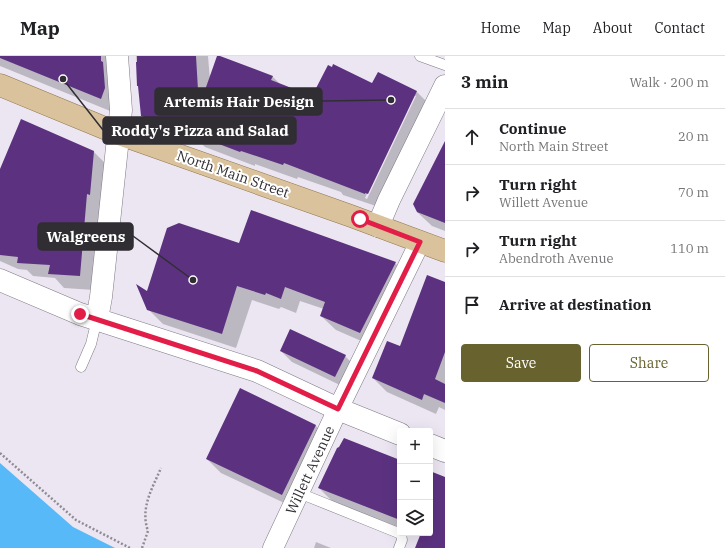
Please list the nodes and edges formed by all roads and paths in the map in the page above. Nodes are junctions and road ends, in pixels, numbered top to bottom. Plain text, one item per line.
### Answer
1 (117, 56) edge
2 (420, 56) edge
3 (445, 65) edge
4 (0, 85) edge
5 (445, 86) edge
6 (119, 134) junction
7 (378, 226) junction
8 (420, 242) junction
9 (445, 251) edge
10 (0, 280) edge
11 (97, 319) junction
12 (81, 366) dead end
13 (338, 409) junction
14 (397, 433) edge
15 (433, 446) edge
16 (445, 451) edge
17 (0, 453) edge
18 (161, 468) dead end
19 (299, 493) junction
20 (130, 548) edge
21 (142, 548) edge
22 (273, 548) edge
23 (399, 548) edge

1 - 6 street
2 - 3 lane
4 - 6 main road, North Main Street
5 - 7 street
6 - 7 main road, North Main Street
6 - 11 street
7 - 8 main road, North Main Street
8 - 9 main road, North Main Street
8 - 13 street, Willett Avenue
10 - 11 street
11 - 12 lane
11 - 13 street
13 - 14 street
13 - 19 street, Willett Avenue
15 - 16 street
17 - 20 path
18 - 21 path
19 - 22 street, Willett Avenue
19 - 23 lane

